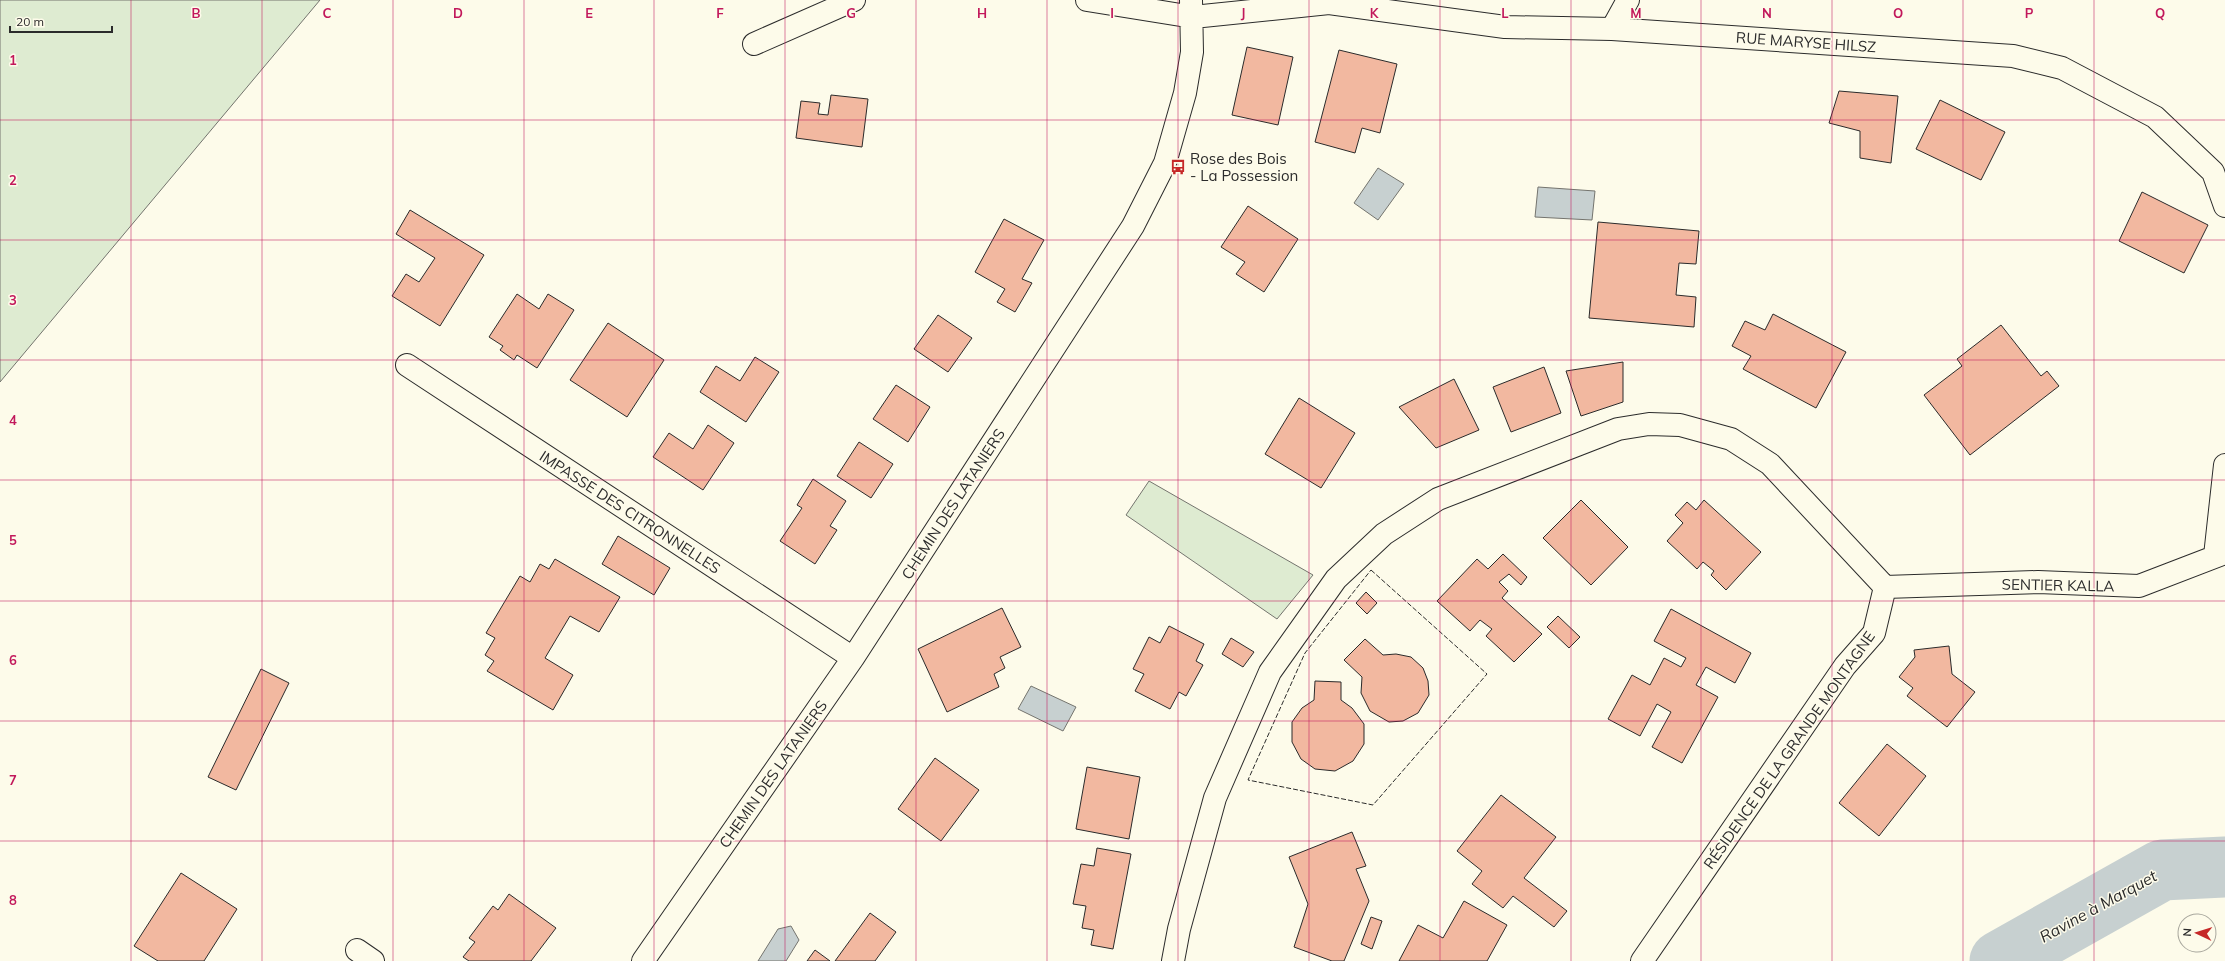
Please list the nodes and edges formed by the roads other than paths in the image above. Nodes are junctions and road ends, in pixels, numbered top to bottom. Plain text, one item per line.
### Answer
1 (854, 0) edge
2 (1087, 0) edge
3 (1628, 0) edge
4 (1329, 1) edge
5 (1192, 8) edge
6 (1612, 30) junction
7 (754, 44) dead end
8 (2225, 206) edge
9 (407, 366) dead end
10 (2225, 465) edge
11 (2220, 554) edge
12 (1885, 587) junction
13 (853, 658) junction
14 (643, 961) edge
15 (1173, 961) edge
16 (1642, 961) edge

1 - 7 street
2 - 5 street
3 - 6 street
4 - 5 street, RUE MARYSE HILSZ
4 - 6 street, RUE MARYSE HILSZ
5 - 13 street, CHEMIN DES LATANIERS
6 - 8 street, RUE MARYSE HILSZ
9 - 13 street, IMPASSE DES CITRONNELLES
10 - 11 street
11 - 12 street, SENTIER KALLA
12 - 15 street
12 - 16 street, RÉSIDENCE DE LA GRANDE MONTAGNE
13 - 14 street, CHEMIN DES LATANIERS

